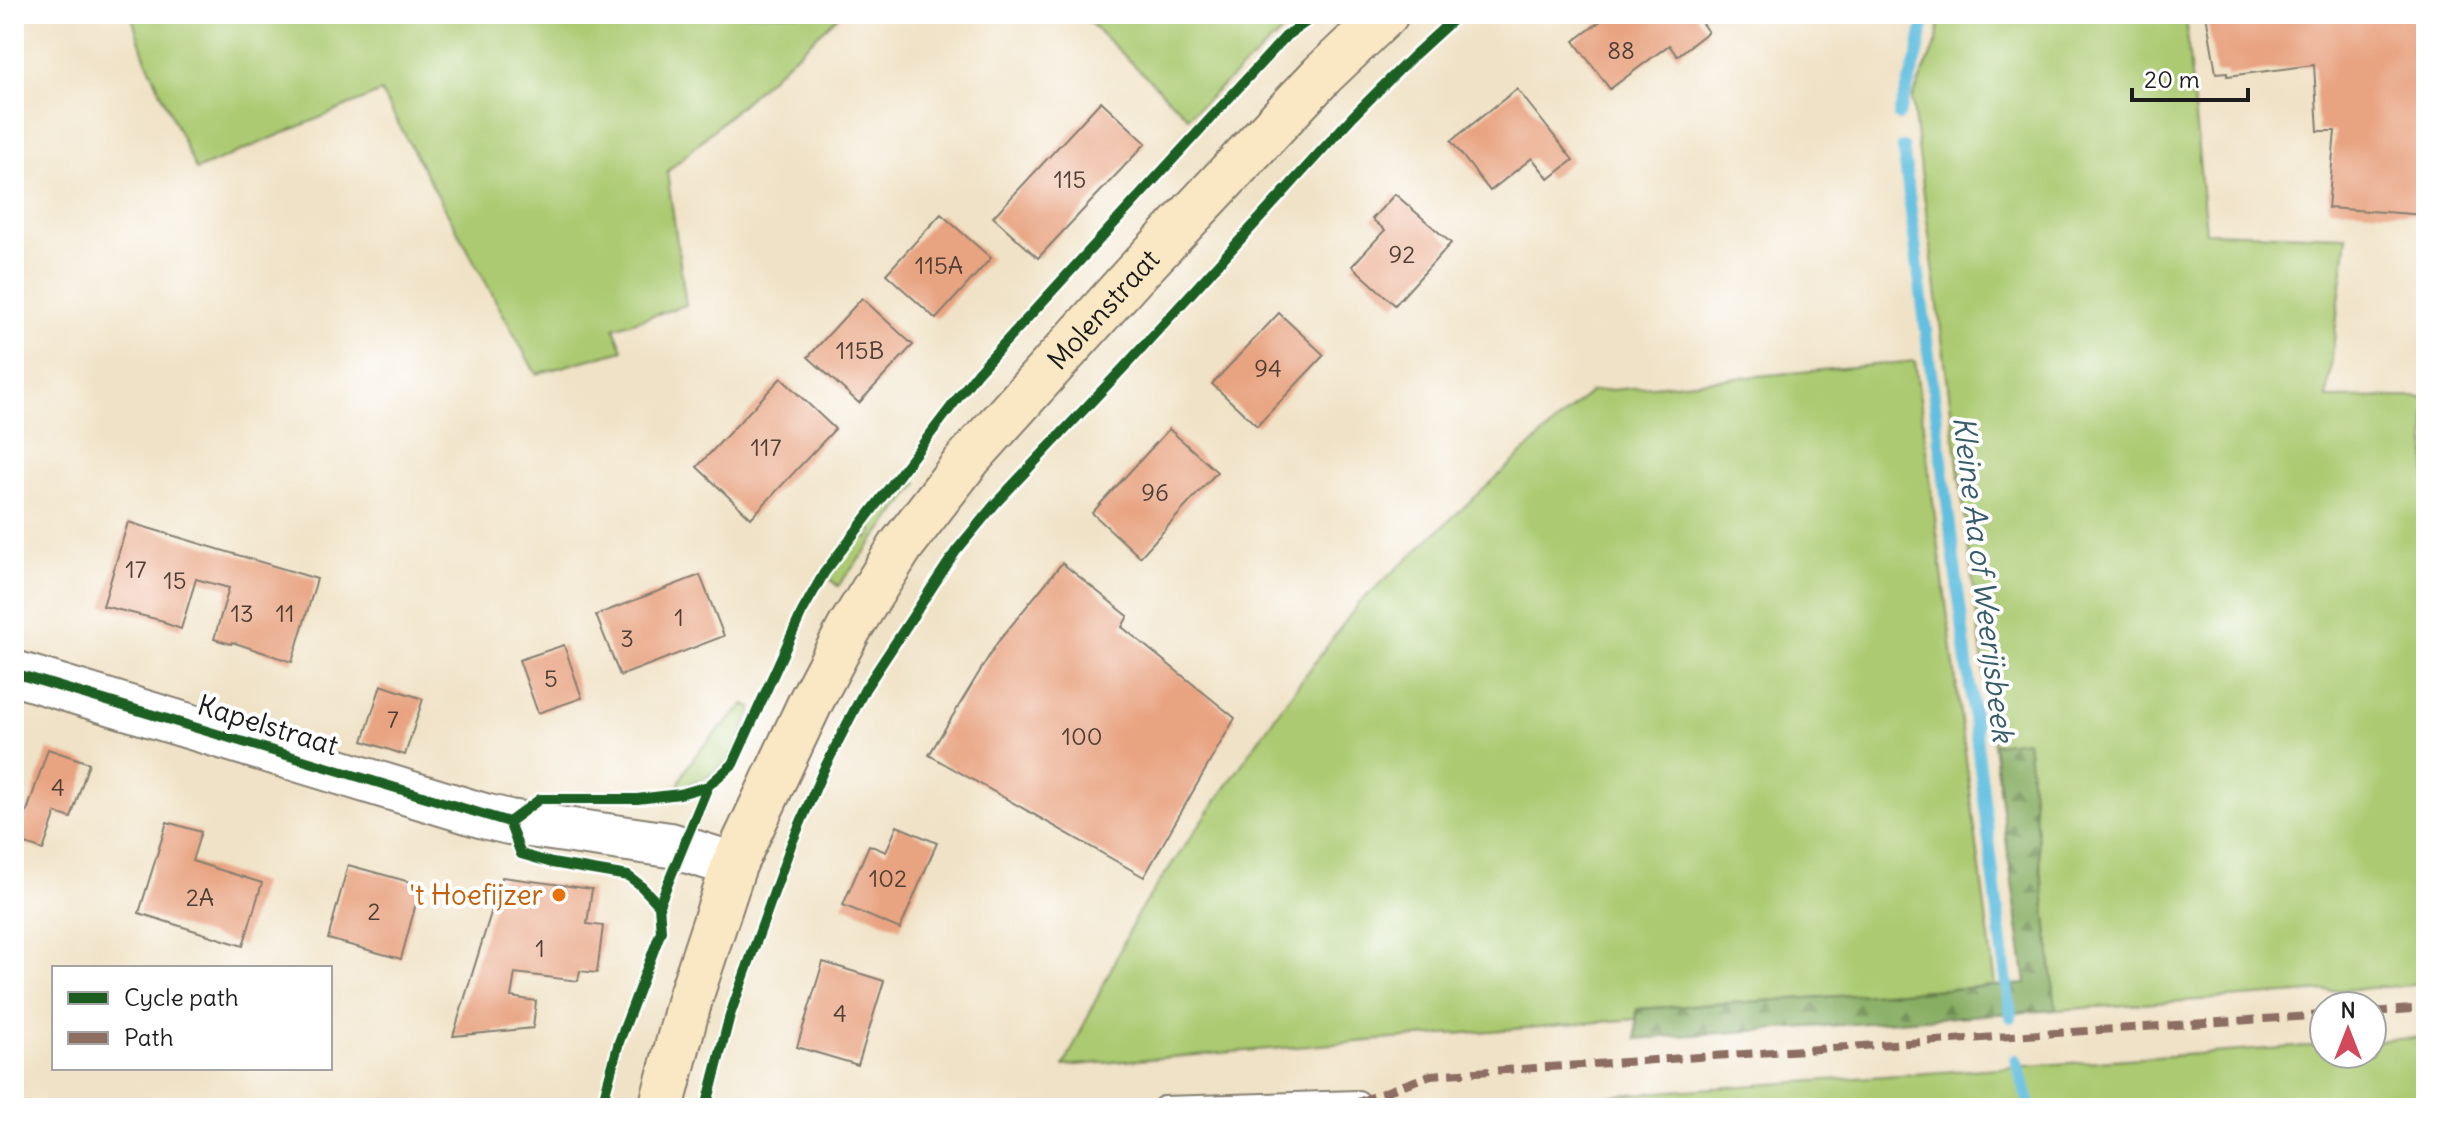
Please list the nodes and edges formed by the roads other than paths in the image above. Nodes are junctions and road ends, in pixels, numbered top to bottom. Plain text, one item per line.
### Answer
1 (1386, 14) edge
2 (14, 673) edge
3 (734, 865) junction
4 (1358, 1102) dead end
5 (661, 1108) edge
6 (1164, 1108) edge

1 - 3 main road, Molenstraat
2 - 3 street, Kapelstraat
3 - 5 main road, Molenstraat
4 - 6 lane

